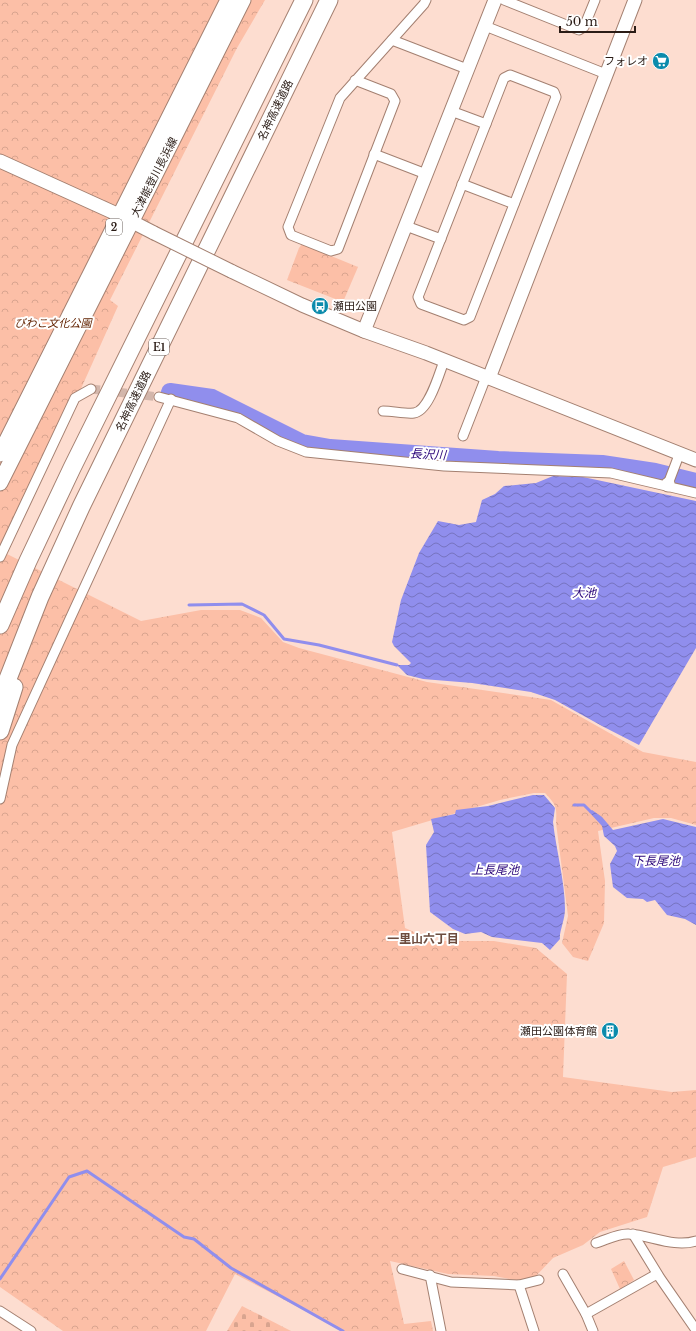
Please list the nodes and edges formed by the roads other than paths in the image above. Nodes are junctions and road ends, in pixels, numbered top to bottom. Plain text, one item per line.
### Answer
1 (228, 0) edge
2 (243, 0) edge
3 (304, 0) edge
4 (329, 0) edge
5 (426, 0) edge
6 (495, 0) edge
7 (504, 0) edge
8 (595, 0) edge
9 (635, 0) edge
10 (485, 26) junction
11 (392, 40) junction
12 (468, 69) junction
13 (606, 74) junction
14 (355, 80) junction
15 (451, 111) junction
16 (486, 124) junction
17 (374, 154) junction
18 (0, 161) edge
19 (426, 174) junction
20 (462, 184) junction
21 (514, 204) junction
22 (125, 218) junction
23 (406, 226) junction
24 (441, 239) junction
25 (364, 331) junction
26 (444, 361) junction
27 (487, 378) junction
28 (91, 389) tunnel mouth
29 (159, 397) tunnel mouth
30 (171, 399) junction
31 (383, 411) dead end
32 (463, 436) dead end
33 (0, 454) edge
34 (679, 454) junction
35 (696, 460) edge
36 (0, 483) edge
37 (668, 485) junction
38 (696, 493) edge
39 (0, 557) edge
40 (40, 597) junction
41 (0, 625) edge
42 (0, 700) edge
43 (0, 731) edge
44 (0, 799) edge
45 (633, 1234) junction
46 (696, 1241) edge
47 (596, 1243) dead end
48 (402, 1269) dead end
49 (563, 1274) dead end
50 (657, 1274) junction
51 (430, 1275) junction
52 (538, 1280) dead end
53 (519, 1284) junction
54 (0, 1311) edge
55 (586, 1314) junction
56 (696, 1330) edge
57 (30, 1331) edge
58 (441, 1331) edge
59 (534, 1331) edge
60 (593, 1331) edge

1 - 22 main road, 大津能登川長浜線 / 2
2 - 22 main road, 大津能登川長浜線 / 2
3 - 41 highway, E1
4 - 40 highway, 名神高速道路 / E1
5 - 11 street
6 - 10 street
7 - 8 street
9 - 13 street
10 - 12 street
10 - 13 street
11 - 12 street
11 - 14 street
12 - 15 street
13 - 27 street
14 - 17 street
14 - 17 street
15 - 16 street
15 - 19 street
16 - 20 street
16 - 21 street
17 - 19 street
18 - 22 street
19 - 23 street
20 - 21 street
20 - 24 street
21 - 24 street
22 - 25 street, bridge
22 - 33 main road, 大津能登川長浜線 / 2
22 - 36 main road, 大津能登川長浜線 / 2
23 - 24 street
23 - 25 street
25 - 26 street
26 - 27 street
26 - 31 street
27 - 32 street
27 - 34 street
28 - 39 street
29 - 30 street
30 - 37 street
30 - 44 street
34 - 35 street
34 - 37 street
37 - 38 street
40 - 42 highway, 名神高速道路 / E1
40 - 43 highway
45 - 46 street
45 - 47 street
45 - 50 street
48 - 51 street
49 - 55 street
50 - 55 street
50 - 56 street
51 - 53 street
51 - 58 street
52 - 53 street
53 - 59 street
54 - 57 street
55 - 60 street

